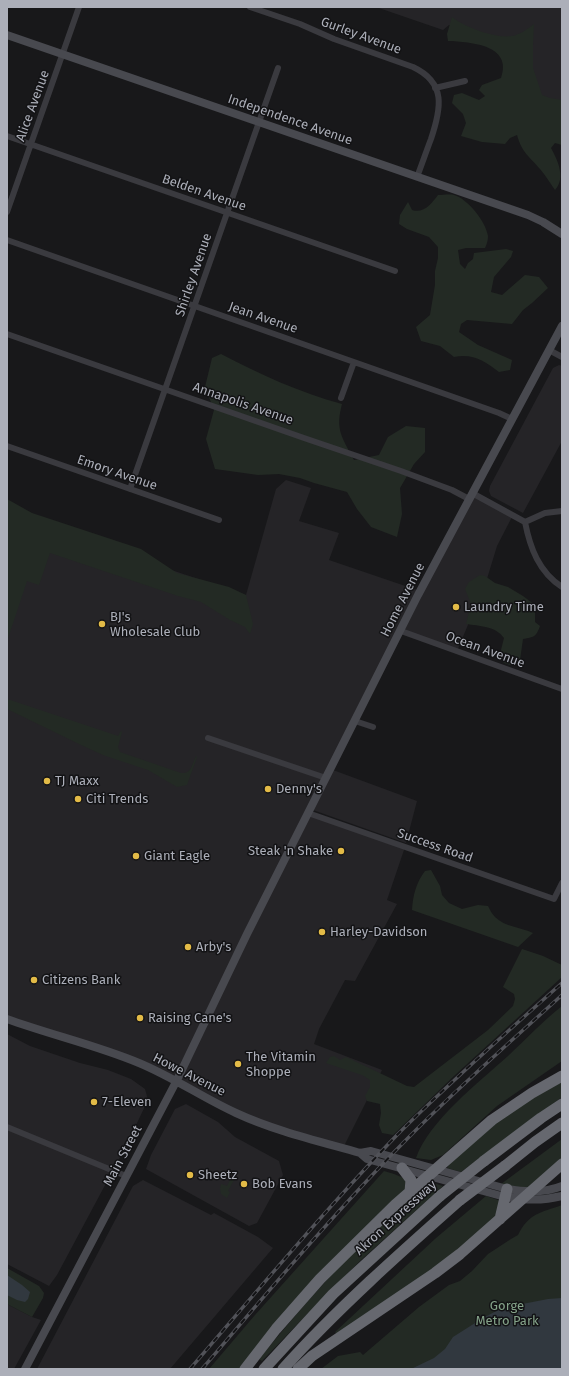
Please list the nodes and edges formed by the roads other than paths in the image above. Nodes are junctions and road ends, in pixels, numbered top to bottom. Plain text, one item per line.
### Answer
1 (79, 7) edge
2 (250, 7) edge
3 (7, 34) edge
4 (63, 54) junction
5 (278, 68) dead end
6 (465, 81) dead end
7 (435, 88) junction
8 (259, 122) junction
9 (7, 136) edge
10 (31, 144) junction
11 (417, 177) junction
12 (7, 212) edge
13 (227, 212) junction
14 (562, 234) edge
15 (7, 240) edge
16 (395, 271) dead end
17 (195, 306) junction
18 (562, 326) edge
19 (7, 334) edge
20 (549, 350) junction
21 (562, 357) edge
22 (354, 362) junction
23 (165, 389) junction
24 (341, 398) dead end
25 (512, 419) junction
26 (7, 446) edge
27 (130, 489) junction
28 (471, 496) junction
29 (562, 511) edge
30 (219, 520) dead end
31 (525, 522) junction
32 (562, 588) edge
33 (401, 631) junction
34 (562, 689) edge
35 (355, 721) junction
36 (373, 727) dead end
37 (208, 738) dead end
38 (326, 778) junction
39 (308, 813) junction
40 (562, 883) edge
41 (270, 888) joint
42 (7, 1019) edge
43 (562, 1076) edge
44 (176, 1080) junction
45 (562, 1104) edge
46 (562, 1123) edge
47 (7, 1127) edge
48 (360, 1152) junction
49 (562, 1164) edge
50 (402, 1168) junction
51 (434, 1172) junction
52 (126, 1176) junction
53 (562, 1186) edge
54 (410, 1192) junction
55 (506, 1193) junction
56 (526, 1194) junction
57 (562, 1196) edge
58 (500, 1219) junction
59 (25, 1369) edge
60 (245, 1369) edge
61 (264, 1369) edge
62 (283, 1369) edge
63 (298, 1369) edge

1 - 4 street, Alice Avenue
2 - 7 street, Gurley Avenue
3 - 4 street, Independence Avenue
4 - 8 street, Independence Avenue
4 - 10 street, Alice Avenue
5 - 8 street, Shirley Avenue
6 - 7 street
7 - 11 street, Gurley Avenue
8 - 11 street, Independence Avenue
8 - 13 street, Shirley Avenue
9 - 10 street, Belden Avenue
10 - 12 street, Alice Avenue
10 - 13 street, Belden Avenue
11 - 14 street, Independence Avenue
13 - 16 street, Belden Avenue
13 - 17 street, Shirley Avenue
15 - 17 street, Jean Avenue
17 - 22 street, Jean Avenue
17 - 23 street, Shirley Avenue
18 - 20 street, Home Avenue
19 - 23 street, Annapolis Avenue
20 - 21 street
20 - 25 street, Home Avenue
22 - 24 street
22 - 25 street, Jean Avenue
23 - 27 street, Shirley Avenue
23 - 28 street, Annapolis Avenue
25 - 28 street, Home Avenue
26 - 27 street, Emory Avenue
27 - 30 street, Emory Avenue
28 - 31 street, Annapolis Avenue
28 - 33 street, Home Avenue
29 - 31 street
31 - 32 street
33 - 34 street, Ocean Avenue
33 - 35 street, Home Avenue
35 - 36 street
35 - 38 street, Home Avenue
37 - 38 street
38 - 39 street, Home Avenue
39 - 40 street, Success Road
39 - 41 street, Home Avenue
41 - 44 street, Main Street
42 - 44 street, Howe Avenue
43 - 51 highway
44 - 48 street, Howe Avenue
44 - 52 street, Main Street
45 - 61 highway, Akron Expressway, bridge
46 - 62 highway, bridge
47 - 52 street
48 - 50 street, Howe Avenue
48 - 51 street, Howe Avenue
49 - 56 highway
50 - 51 street, Howe Avenue
50 - 54 highway
51 - 54 highway
51 - 55 street, Howe Avenue
52 - 59 street, Main Street
53 - 56 street
54 - 60 highway
55 - 56 street, Howe Avenue
55 - 58 highway
56 - 57 street
56 - 58 highway
58 - 63 highway

